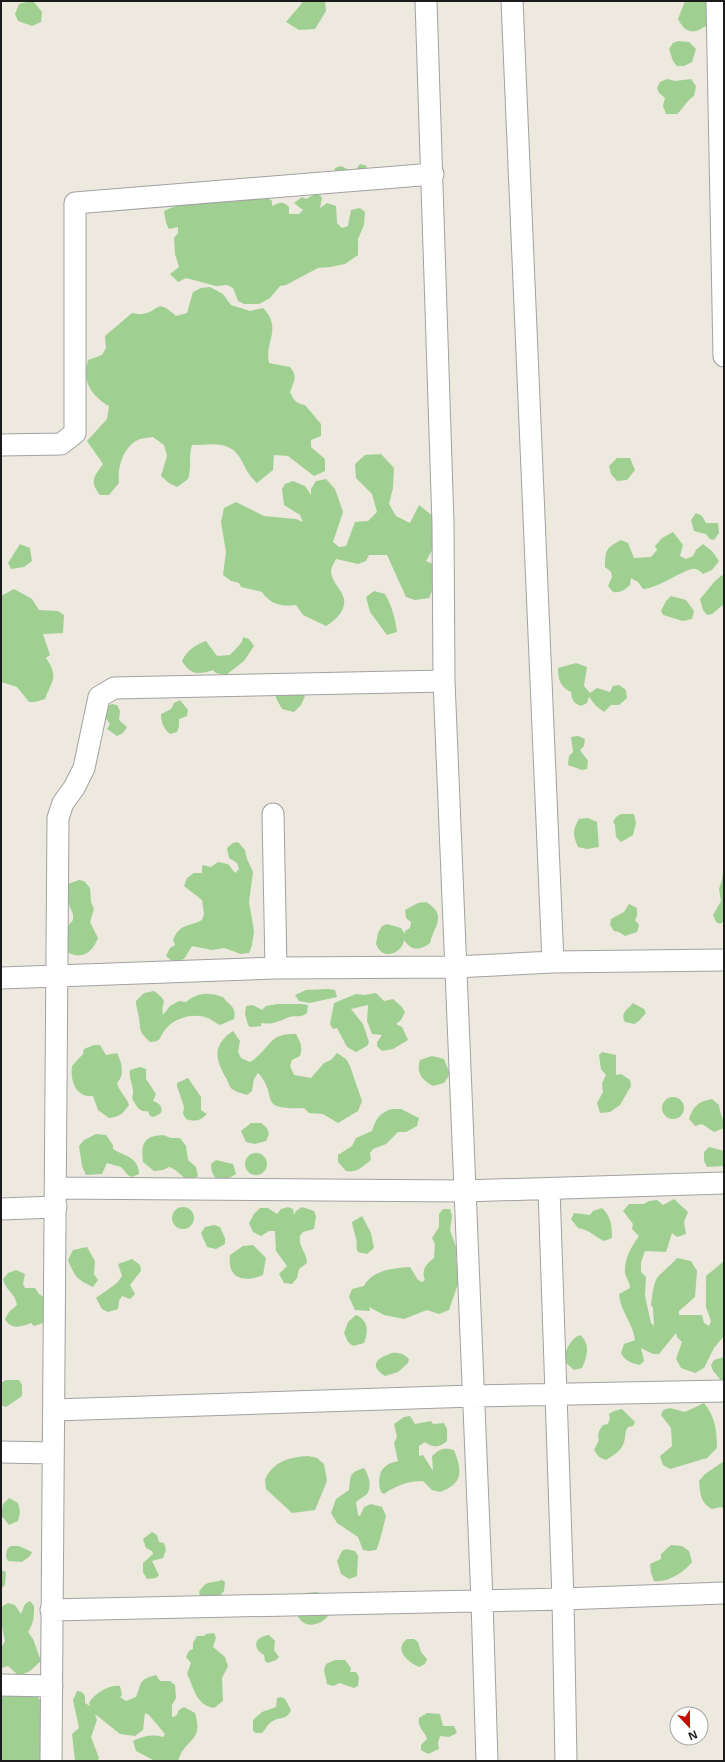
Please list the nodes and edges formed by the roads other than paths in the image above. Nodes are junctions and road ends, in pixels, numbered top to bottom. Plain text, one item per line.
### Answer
1 (426, 1) edge
2 (512, 1) edge
3 (717, 1) edge
4 (432, 174) junction
5 (723, 263) edge
6 (724, 356) edge
7 (1, 445) edge
8 (444, 681) junction
9 (273, 814) dead end
10 (724, 960) edge
11 (553, 962) junction
12 (455, 967) junction
13 (276, 968) junction
14 (57, 977) junction
15 (1, 978) edge
16 (724, 1183) edge
17 (549, 1189) junction
18 (464, 1192) junction
19 (56, 1198) junction
20 (1, 1209) edge
21 (724, 1391) edge
22 (556, 1395) junction
23 (473, 1396) junction
24 (55, 1410) junction
25 (1, 1452) edge
26 (52, 1453) junction
27 (724, 1593) edge
28 (564, 1599) junction
29 (482, 1601) junction
30 (51, 1610) junction
31 (1, 1685) edge
32 (52, 1686) junction
33 (51, 1761) edge
34 (487, 1761) edge
35 (566, 1761) edge

1 - 4 street
2 - 11 street
3 - 5 street
4 - 7 street
4 - 8 street
5 - 6 street
8 - 12 street
8 - 14 street
9 - 13 street
10 - 11 street
11 - 12 street
12 - 13 street
12 - 18 street
13 - 14 street
14 - 15 street
14 - 19 street
16 - 17 street
17 - 18 street
17 - 22 street
18 - 19 street
18 - 23 street
19 - 20 street
19 - 24 street
21 - 22 street
22 - 23 street
22 - 28 street
23 - 24 street
23 - 29 street
24 - 26 street
25 - 26 street
26 - 30 street
27 - 28 street
28 - 29 street
28 - 35 street
29 - 30 street
29 - 34 street
30 - 32 street
31 - 32 street
32 - 33 street

